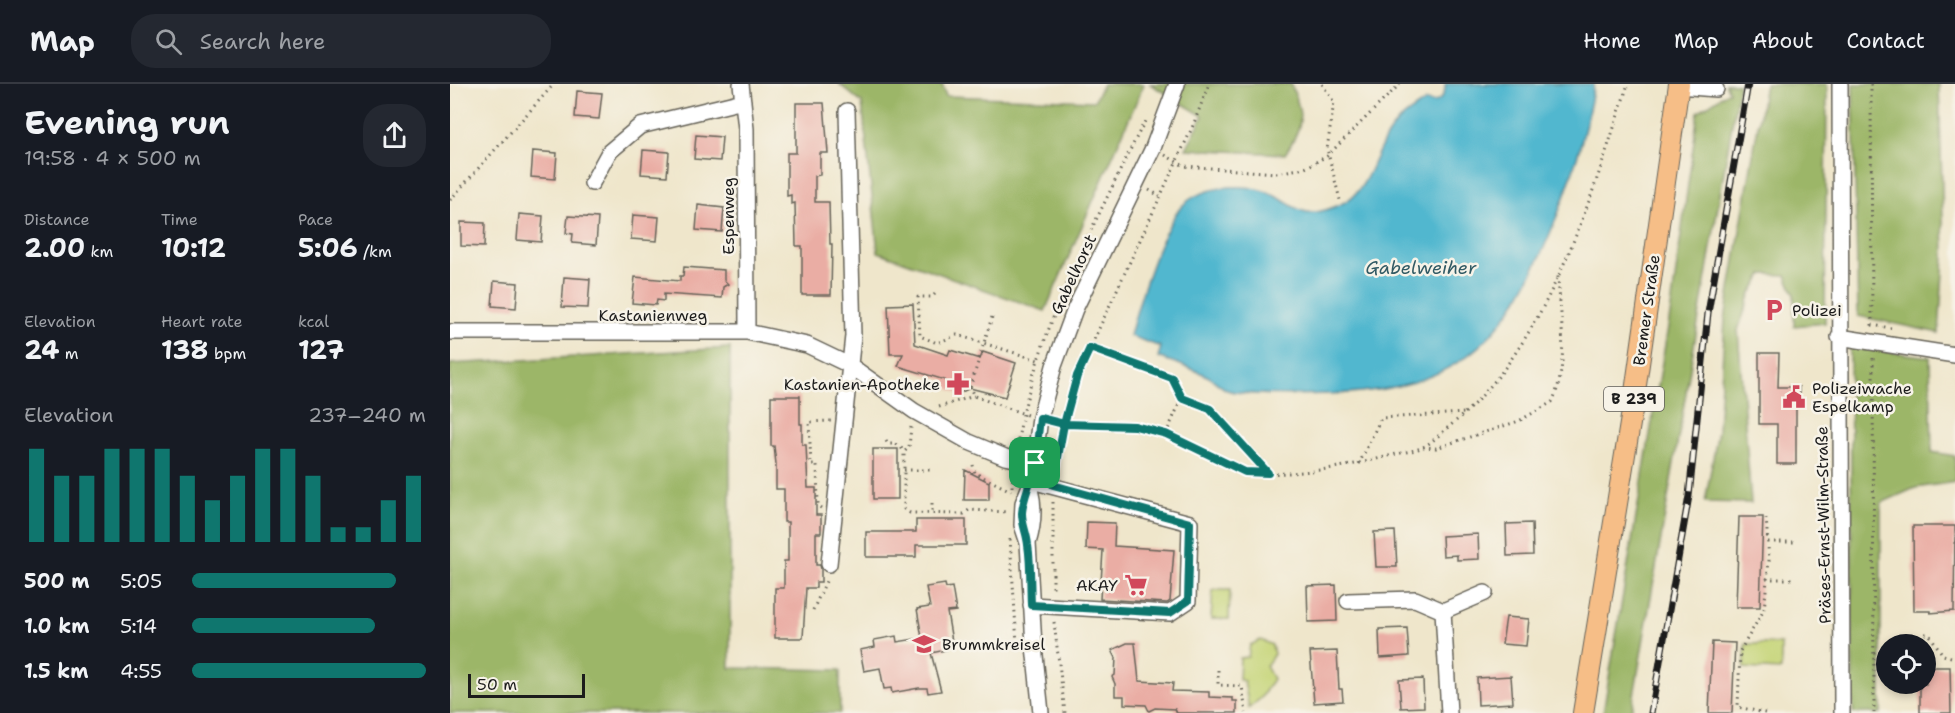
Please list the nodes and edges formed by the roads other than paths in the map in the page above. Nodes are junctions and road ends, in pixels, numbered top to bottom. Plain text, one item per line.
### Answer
1 (741, 84) edge
2 (1177, 84) edge
3 (1840, 84) edge
4 (1679, 85) edge
5 (1716, 89) dead end
6 (743, 101) junction
7 (847, 111) dead end
8 (592, 183) dead end
9 (450, 332) edge
10 (747, 332) junction
11 (1839, 337) junction
12 (1955, 355) edge
13 (851, 366) junction
14 (1035, 463) junction
15 (1031, 485) junction
16 (829, 564) road end
17 (1485, 593) dead end
18 (1348, 601) dead end
19 (1031, 605) junction
20 (1443, 611) junction
21 (1041, 713) edge
22 (1449, 713) edge
23 (1583, 713) edge
24 (1842, 713) edge

1 - 6 street, Espenweg
2 - 14 street, Gabelhorst
3 - 11 street, Präses-Ernst-Wilm-Straße
4 - 5 street
4 - 23 main road, Bremer Straße / B 239
6 - 8 street
6 - 10 street, Espenweg
7 - 13 street
9 - 10 street, Kastanienweg
10 - 13 street, Kastanienweg
11 - 12 street
11 - 24 street, Präses-Ernst-Wilm-Straße
13 - 14 street, Kastanienweg
13 - 16 street
14 - 15 street, Gabelhorst
15 - 19 street, Gabelhorst
15 - 19 street
17 - 20 street
18 - 20 street
19 - 21 street, Gabelhorst
20 - 22 street

